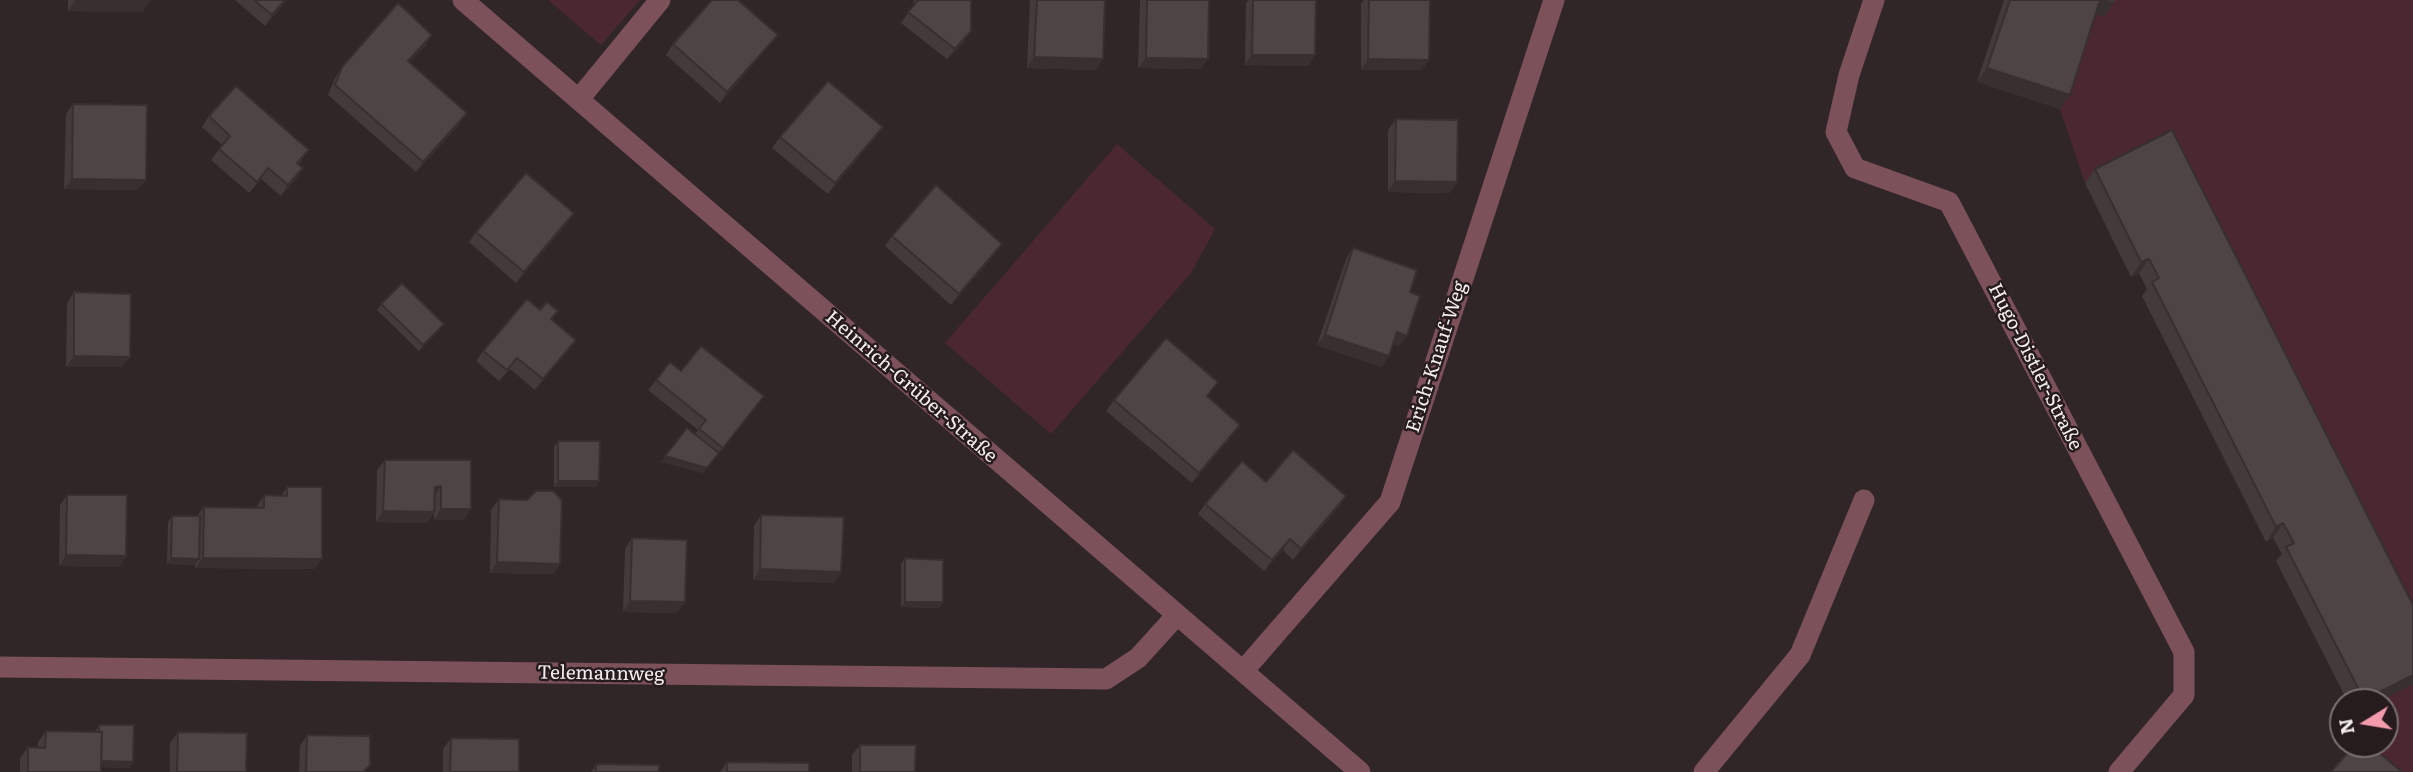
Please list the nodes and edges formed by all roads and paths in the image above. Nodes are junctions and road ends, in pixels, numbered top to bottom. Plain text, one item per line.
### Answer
1 (463, 0) edge
2 (660, 0) edge
3 (1554, 0) edge
4 (1874, 0) edge
5 (579, 99) junction
6 (1864, 499) dead end
7 (1177, 615) junction
8 (0, 667) edge
9 (1244, 670) junction
10 (1360, 772) edge
11 (1704, 772) edge
12 (2119, 772) edge

1 - 5 street, Heinrich-Grüber-Straße
2 - 5 street
3 - 9 street, Erich-Knauf-Weg
4 - 12 street, Hugo-Distler-Straße
5 - 7 street, Heinrich-Grüber-Straße
6 - 11 street
7 - 8 street, Telemannweg
7 - 9 street, Heinrich-Grüber-Straße
9 - 10 street, Heinrich-Grüber-Straße

